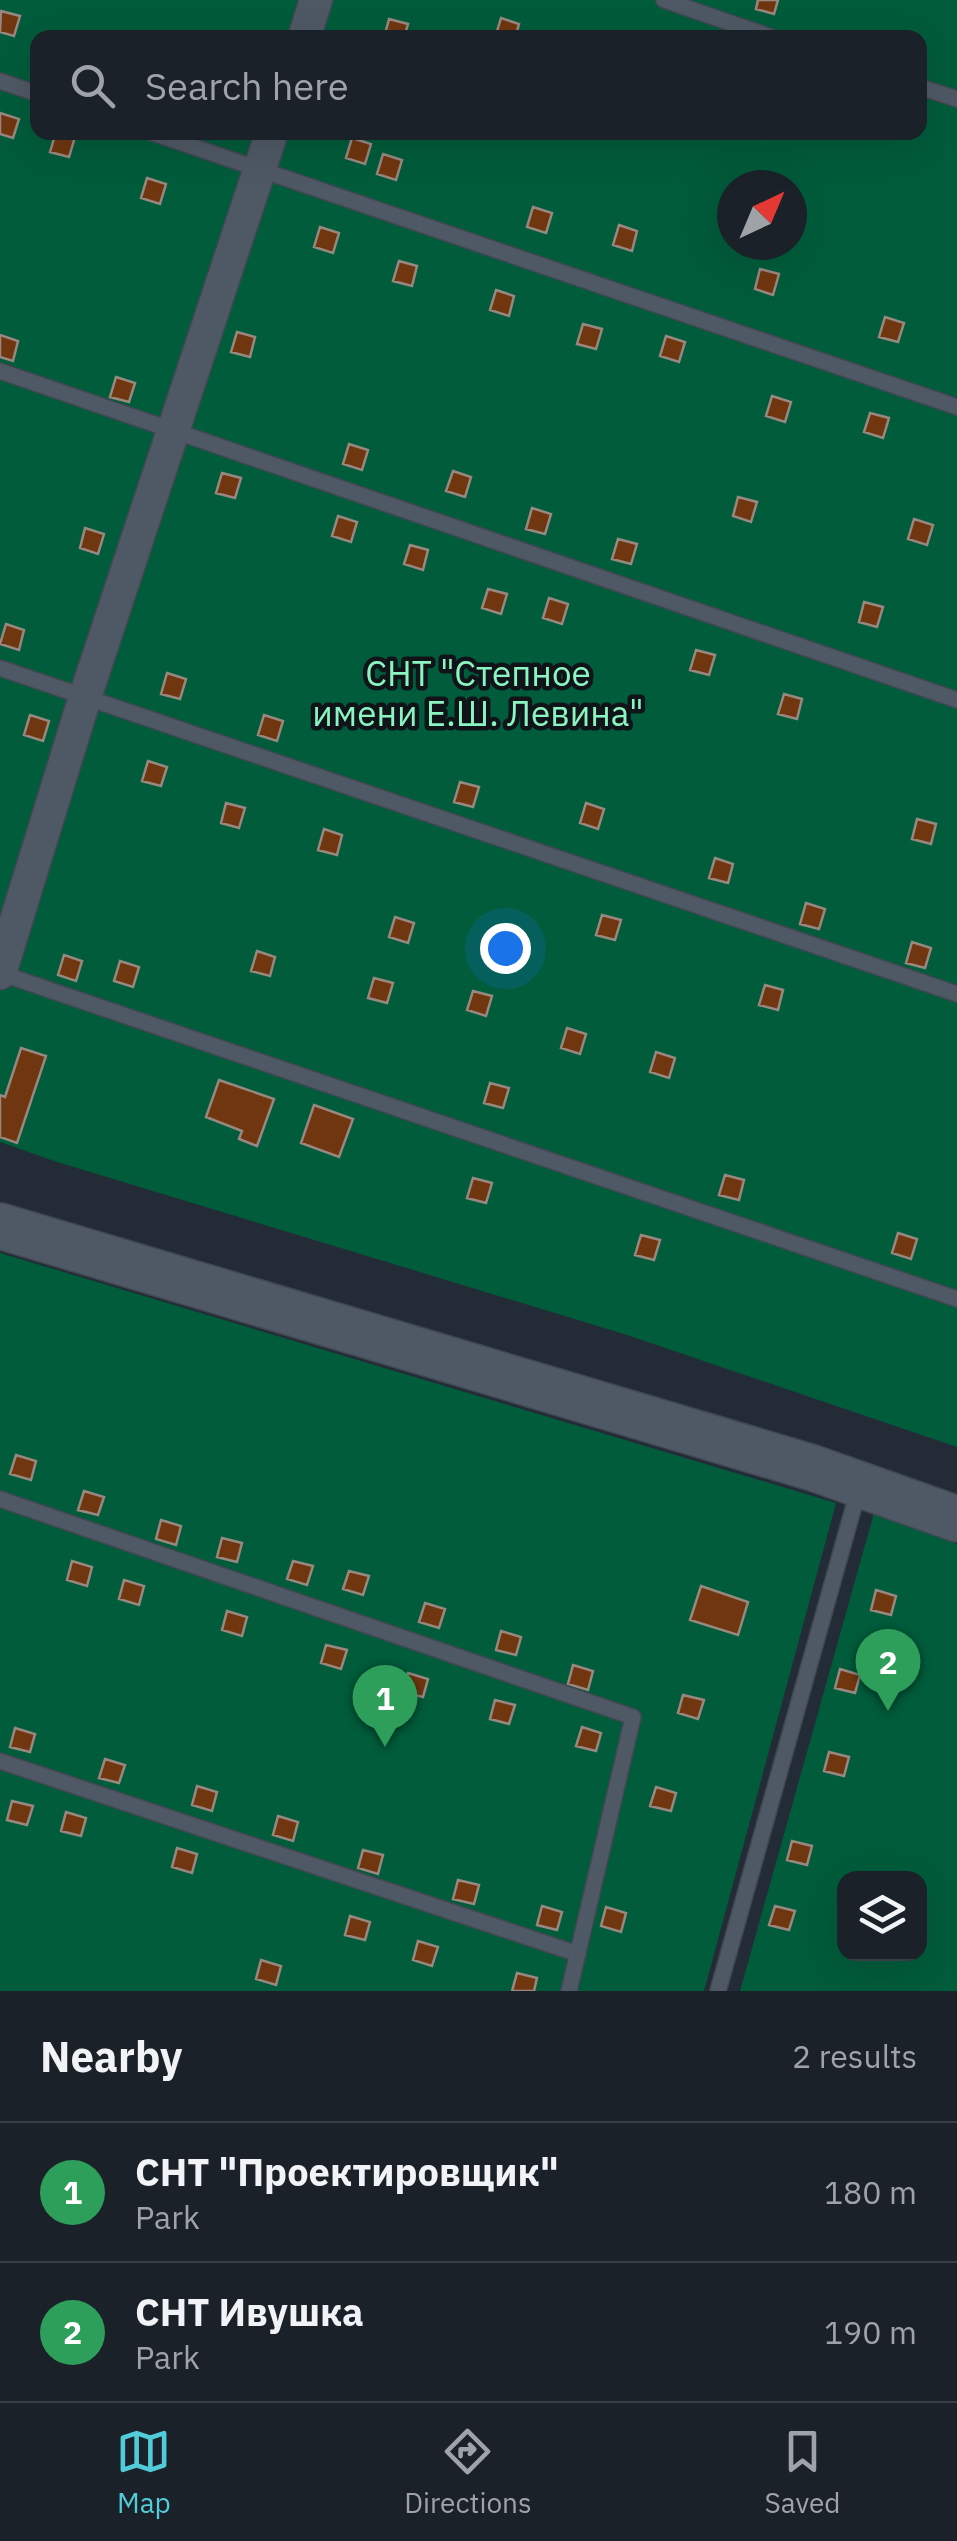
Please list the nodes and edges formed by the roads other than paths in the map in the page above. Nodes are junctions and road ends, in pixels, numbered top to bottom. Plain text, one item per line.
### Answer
1 (316, 0) edge
2 (664, 0) edge
3 (307, 30) edge
4 (751, 30) edge
5 (0, 81) edge
6 (927, 89) edge
7 (30, 91) edge
8 (957, 100) edge
9 (173, 140) edge
10 (269, 140) edge
11 (260, 170) junction
12 (0, 372) edge
13 (957, 407) edge
14 (173, 430) junction
15 (0, 668) edge
16 (85, 697) junction
17 (957, 700) edge
18 (0, 973) edge
19 (957, 994) edge
20 (0, 1226) edge
21 (957, 1299) edge
22 (860, 1485) junction
23 (0, 1498) edge
24 (957, 1519) edge
25 (0, 1761) edge
26 (578, 1954) junction
27 (569, 1991) edge
28 (718, 1991) edge

1 - 3 street
2 - 4 lane
5 - 7 lane
6 - 8 lane
9 - 11 lane
10 - 11 street
11 - 13 lane
11 - 14 street
12 - 14 lane
14 - 16 street
14 - 17 lane
15 - 16 lane
16 - 18 street
16 - 19 lane
18 - 21 lane
20 - 22 street
22 - 24 street
22 - 28 lane
23 - 26 lane
25 - 26 lane
26 - 27 lane

